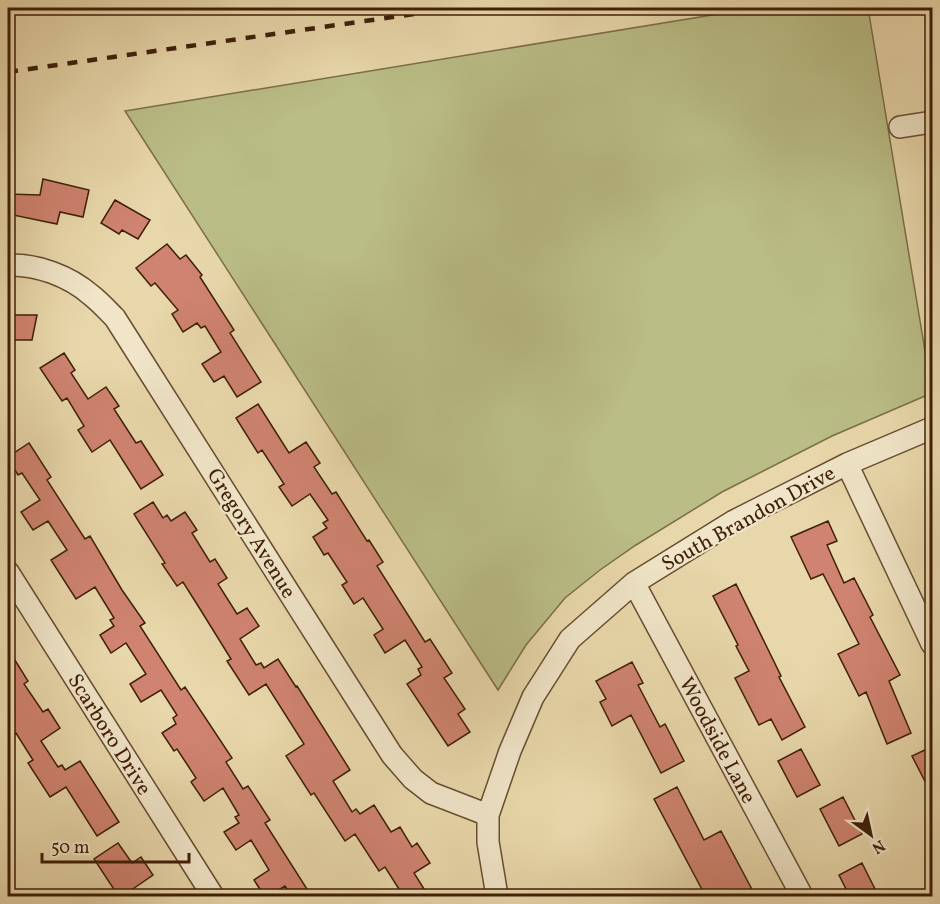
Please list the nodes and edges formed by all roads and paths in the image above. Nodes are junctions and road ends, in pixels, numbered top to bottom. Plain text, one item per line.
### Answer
1 (933, 122) edge
2 (900, 127) dead end
3 (8, 265) edge
4 (933, 428) edge
5 (847, 464) junction
6 (8, 572) edge
7 (634, 583) junction
8 (933, 644) edge
9 (488, 815) junction
10 (213, 897) edge
11 (497, 897) edge
12 (802, 897) edge

1 - 2 street
3 - 9 street, Gregory Avenue
4 - 5 street, South Brandon Drive
5 - 7 street, South Brandon Drive
5 - 8 street
6 - 10 street, Scarboro Drive
7 - 9 street, South Brandon Drive
7 - 12 street, Woodside Lane
9 - 11 street, South Brandon Drive

